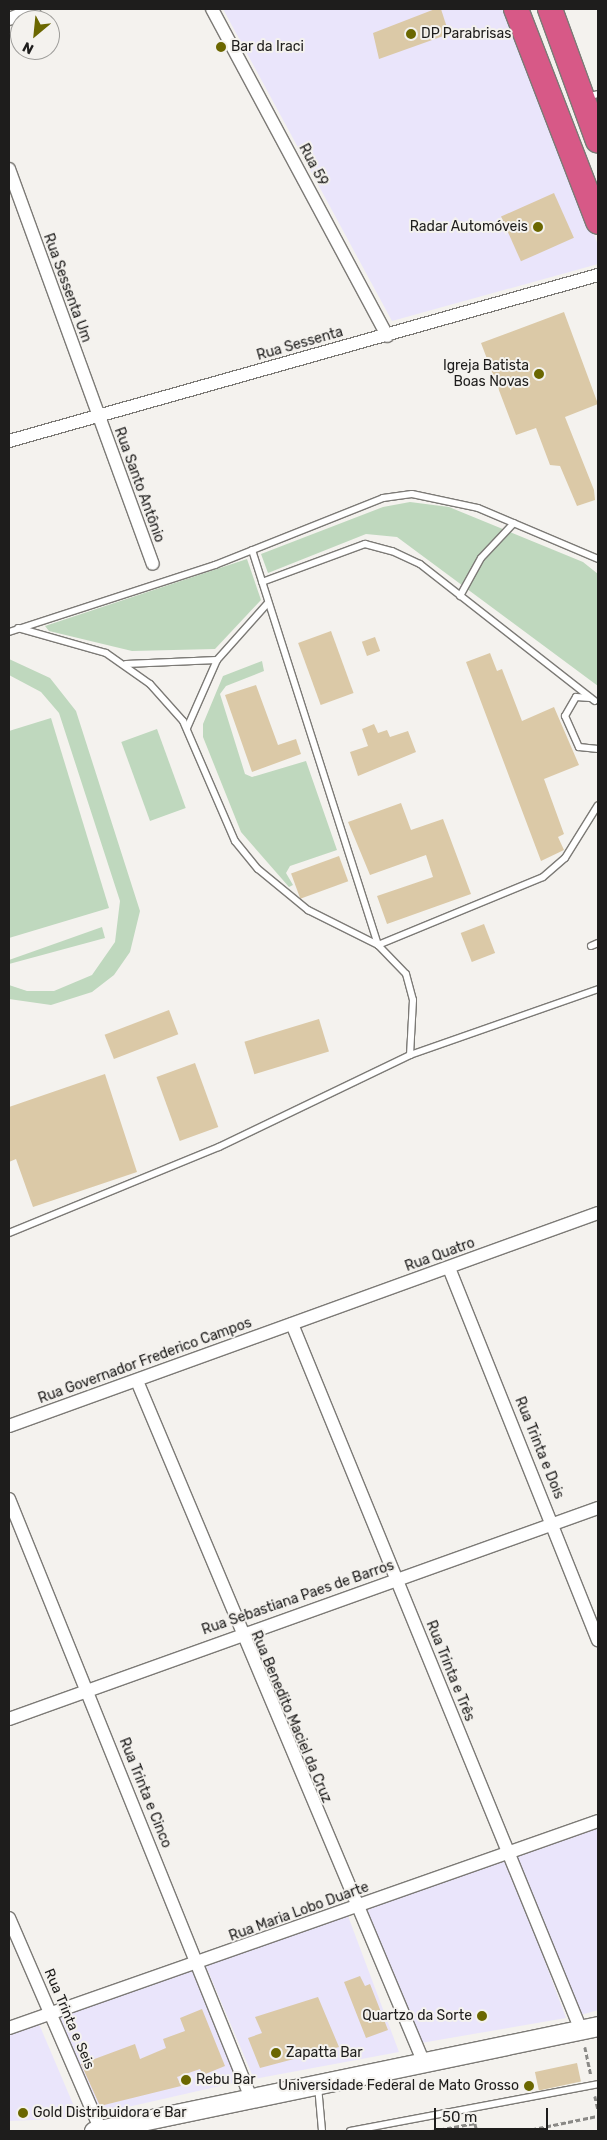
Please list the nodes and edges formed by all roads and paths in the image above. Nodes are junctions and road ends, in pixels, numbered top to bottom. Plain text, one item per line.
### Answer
1 (34, 9) edge
2 (212, 9) edge
3 (516, 9) edge
4 (550, 9) edge
5 (9, 19) edge
6 (590, 96) edge
7 (598, 141) edge
8 (9, 170) edge
9 (598, 222) edge
10 (598, 275) edge
11 (387, 336) junction
12 (98, 416) junction
13 (9, 441) edge
14 (514, 523) junction
15 (252, 550) junction
16 (598, 559) edge
17 (152, 564) dead end
18 (262, 582) junction
19 (460, 596) junction
20 (268, 603) junction
21 (18, 628) junction
22 (9, 632) edge
23 (217, 660) junction
24 (126, 664) junction
25 (597, 702) edge
26 (187, 728) junction
27 (598, 749) edge
28 (598, 805) edge
29 (378, 945) junction
30 (598, 989) edge
31 (410, 1055) junction
32 (598, 1213) edge
33 (9, 1233) edge
34 (449, 1268) junction
35 (292, 1324) junction
36 (137, 1381) junction
37 (9, 1426) edge
38 (9, 1499) edge
39 (598, 1508) edge
40 (554, 1524) junction
41 (397, 1580) junction
42 (240, 1634) junction
43 (598, 1640) edge
44 (87, 1690) junction
45 (9, 1719) edge
46 (598, 1821) edge
47 (507, 1852) junction
48 (356, 1907) junction
49 (9, 1918) edge
50 (199, 1964) junction
51 (50, 2015) junction
52 (9, 2028) edge
53 (590, 2028) edge
54 (424, 2063) junction
55 (317, 2084) junction
56 (598, 2084) edge
57 (251, 2098) junction
58 (598, 2116) edge
59 (94, 2131) edge
60 (101, 2131) edge
61 (322, 2131) edge
62 (350, 2131) edge
63 (432, 2131) edge
64 (477, 2131) edge
65 (524, 2131) edge

1 - 5 street
2 - 11 street, Rua 59
3 - 9 highway
4 - 6 highway
6 - 7 highway
8 - 12 street, Rua Sessenta Um
10 - 11 street, Rua Sessenta
11 - 12 street, Rua Sessenta
12 - 13 street, Rua Sessenta
12 - 17 street, Rua Santo Antônio
14 - 15 lane
14 - 16 lane
14 - 19 lane
15 - 18 lane
15 - 21 lane
18 - 19 lane
18 - 20 lane
19 - 25 lane
20 - 23 lane
20 - 29 lane
21 - 22 lane
21 - 24 lane
23 - 24 lane
23 - 26 lane
24 - 26 lane
25 - 27 lane
26 - 29 lane
28 - 29 lane
29 - 31 lane
30 - 31 lane
31 - 33 lane
32 - 34 street, Rua Quatro
34 - 35 street, Rua Quatro
34 - 40 street, Rua Trinta e Dois
35 - 36 street, Rua Governador Frederico Campos
35 - 41 street, Rua Trinta e Três
36 - 37 street, Rua Governador Frederico Campos
36 - 42 street, Rua Benedito Maciel da Cruz
38 - 44 street, Rua Trinta e Cinco
39 - 40 street, Rua Sebastiana Paes de Barros
40 - 41 street, Rua Sebastiana Paes de Barros
40 - 43 street, Rua Trinta e Dois
41 - 42 street, Rua Sebastiana Paes de Barros
41 - 47 street, Rua Trinta e Três
42 - 44 street, Rua Sebastiana Paes de Barros
42 - 48 street, Rua Benedito Maciel da Cruz
44 - 45 street, Rua Sebastiana Paes de Barros
44 - 50 street, Rua Trinta e Cinco
46 - 47 street, Rua Maria Lobo Duarte
47 - 48 street, Rua Maria Lobo Duarte
47 - 53 street, Rua Trinta e Três
48 - 50 street, Rua Maria Lobo Duarte
48 - 54 street, Rua Benedito Maciel da Cruz
49 - 51 street, Rua Trinta e Seis
50 - 51 street, Rua Maria Lobo Duarte
50 - 57 street, Rua Trinta e Cinco
51 - 52 street, Rua Maria Lobo Duarte
51 - 60 street, Rua Trinta e Seis
53 - 54 street
54 - 55 street
55 - 57 street
55 - 61 lane
56 - 62 lane
57 - 60 street
58 - 65 path
59 - 60 street
63 - 64 path

